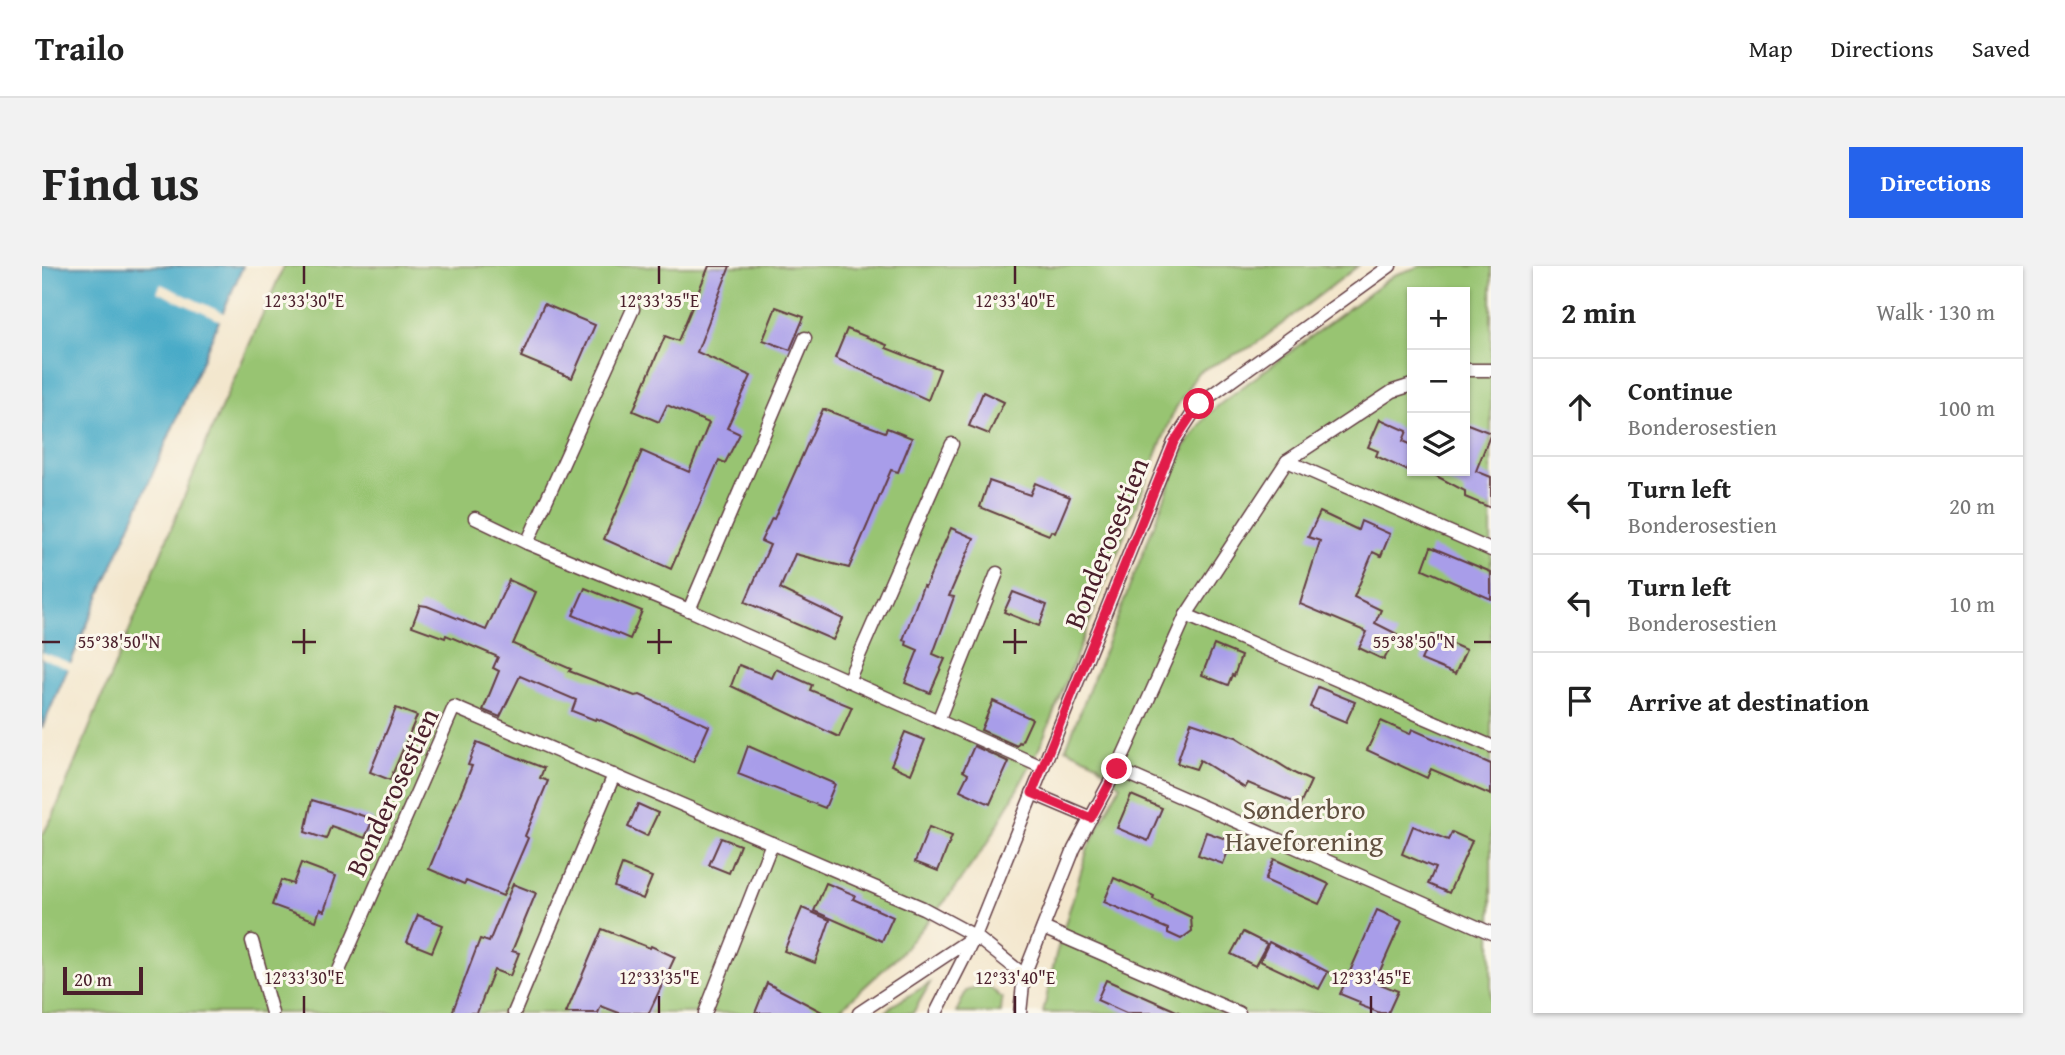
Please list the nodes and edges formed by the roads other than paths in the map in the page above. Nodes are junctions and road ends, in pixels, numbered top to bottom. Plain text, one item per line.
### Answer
1 (1390, 266) edge
2 (633, 309) dead end
3 (805, 338) dead end
4 (1470, 370) edge
5 (1491, 370) edge
6 (1407, 387) edge
7 (952, 443) dead end
8 (1287, 461) junction
9 (475, 518) dead end
10 (527, 543) junction
11 (1491, 550) edge
12 (996, 573) dead end
13 (689, 610) junction
14 (1186, 615) junction
15 (848, 681) junction
16 (938, 721) junction
17 (1491, 746) edge
18 (1042, 767) junction
19 (1117, 769) junction
20 (614, 775) junction
21 (1032, 793) junction
22 (1091, 818) junction
23 (772, 843) junction
24 (1043, 928) junction
25 (1491, 933) edge
26 (975, 936) junction
27 (251, 941) dead end
28 (337, 975) dead end
29 (1024, 975) junction
30 (272, 1013) edge
31 (513, 1013) edge
32 (705, 1013) edge
33 (859, 1013) edge
34 (936, 1013) edge
35 (1020, 1013) edge
36 (1239, 1013) edge

1 - 18 lane, Bonderosestien
2 - 10 lane
3 - 13 lane
4 - 5 lane
6 - 8 lane
7 - 15 lane
8 - 11 lane
8 - 14 lane
9 - 10 lane
10 - 13 lane
12 - 16 lane
13 - 15 lane
14 - 17 lane
14 - 19 lane
15 - 16 lane
16 - 18 lane
18 - 21 lane, Bonderosestien
19 - 22 lane
19 - 25 lane
20 - 23 lane, Bonderosestien
20 - 28 lane, Bonderosestien
20 - 31 lane
21 - 22 lane
21 - 26 lane, Bonderosestien
22 - 24 lane
23 - 26 lane, Bonderosestien
23 - 32 lane
24 - 29 lane
24 - 36 lane
26 - 29 lane, Bonderosestien
26 - 33 lane
26 - 34 lane, Bonderosestien
27 - 30 lane
29 - 35 lane

